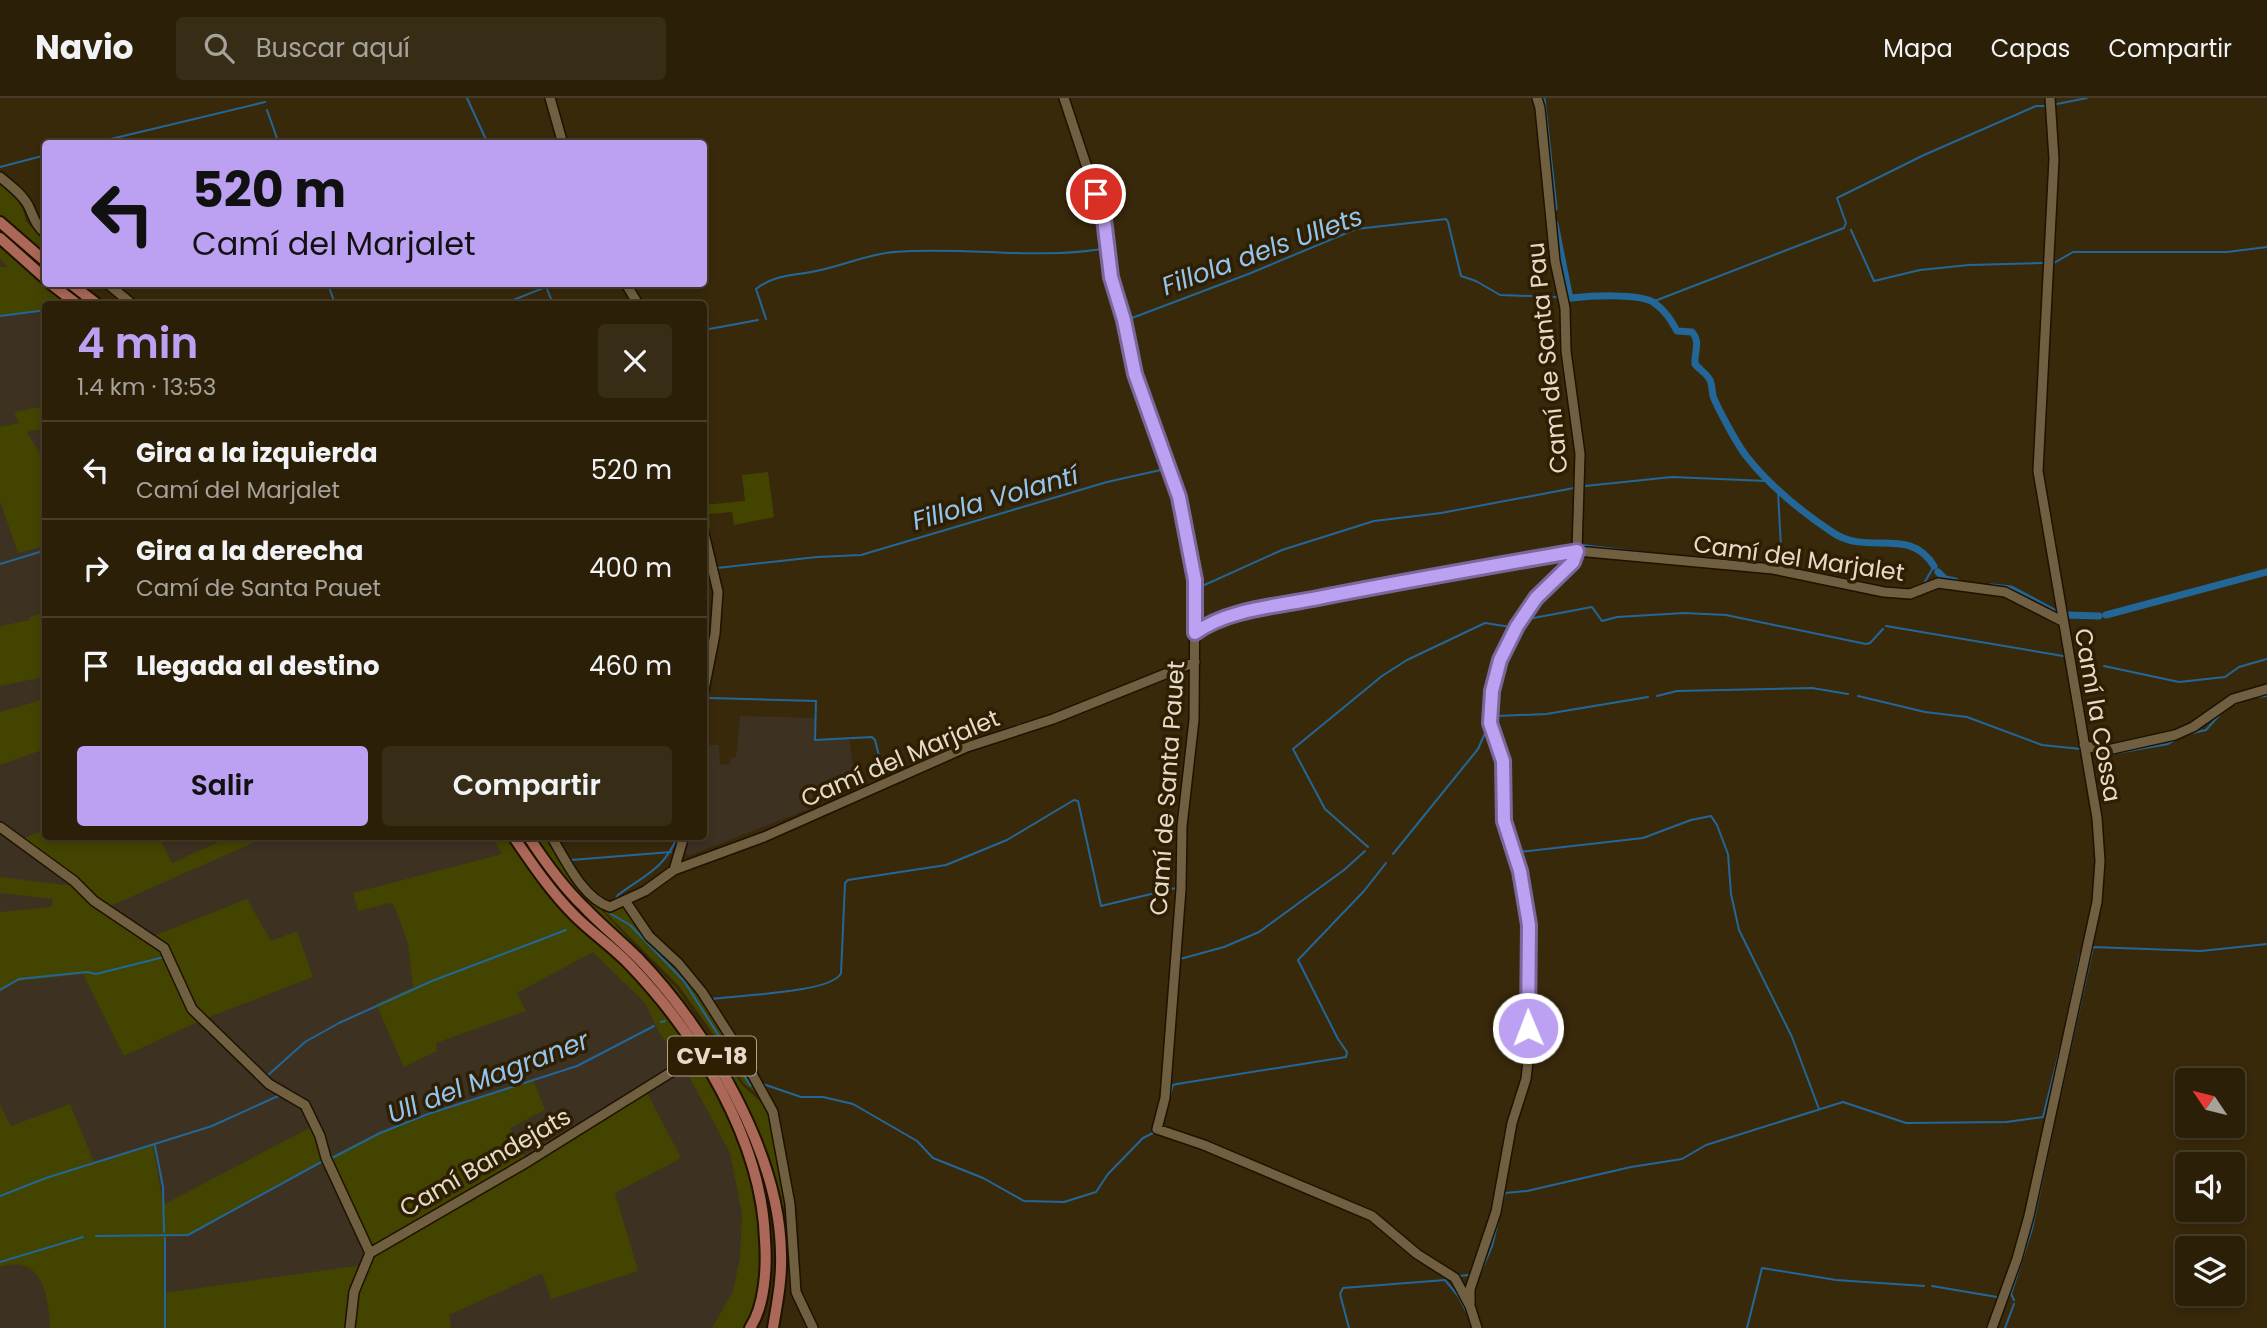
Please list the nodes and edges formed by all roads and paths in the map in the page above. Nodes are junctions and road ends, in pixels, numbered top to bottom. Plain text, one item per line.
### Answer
1 (550, 98) edge
2 (1064, 98) edge
3 (1537, 98) edge
4 (2050, 98) edge
5 (562, 140) edge
6 (0, 177) edge
7 (0, 222) edge
8 (42, 230) edge
9 (0, 238) edge
10 (42, 259) edge
11 (42, 275) edge
12 (55, 287) edge
13 (75, 287) edge
14 (111, 287) edge
15 (73, 301) edge
16 (93, 301) edge
17 (128, 301) edge
18 (707, 546) edge
19 (1577, 551) junction
20 (2062, 621) junction
21 (1195, 633) junction
22 (1195, 662) junction
23 (707, 676) edge
24 (2267, 689) edge
25 (2084, 745) junction
26 (0, 827) edge
27 (516, 840) edge
28 (531, 840) edge
29 (554, 840) edge
30 (683, 840) edge
31 (674, 870) junction
32 (626, 902) junction
33 (685, 1063) dead end
34 (370, 1253) junction
35 (1470, 1306) junction
36 (350, 1328) edge
37 (750, 1328) edge
38 (773, 1328) edge
39 (813, 1328) edge
40 (1477, 1328) edge
41 (1992, 1328) edge

1 - 5 street
2 - 21 street, Camí de Santa Pauet
3 - 19 street, Camí de Santa Pau
4 - 20 street, Camí la Cossa
6 - 8 street
7 - 10 main road
9 - 11 main road
12 - 15 main road
13 - 16 main road
14 - 17 street
18 - 23 street
19 - 20 street, Camí del Marjalet
19 - 21 street, Camí del Marjalet
19 - 35 street
20 - 25 street, Camí la Cossa
21 - 22 street, Camí de Santa Pauet
22 - 31 street, Camí del Marjalet
22 - 35 street, Camí de Santa Pauet
24 - 25 street
25 - 41 street, Camí la Cossa
26 - 34 street
27 - 37 main road, CV-18
28 - 38 main road, CV-18
29 - 32 street
30 - 31 street
31 - 32 street, Camí del Marjalet
32 - 39 street
33 - 34 street, Camí Bandejats
34 - 36 street
35 - 40 street

